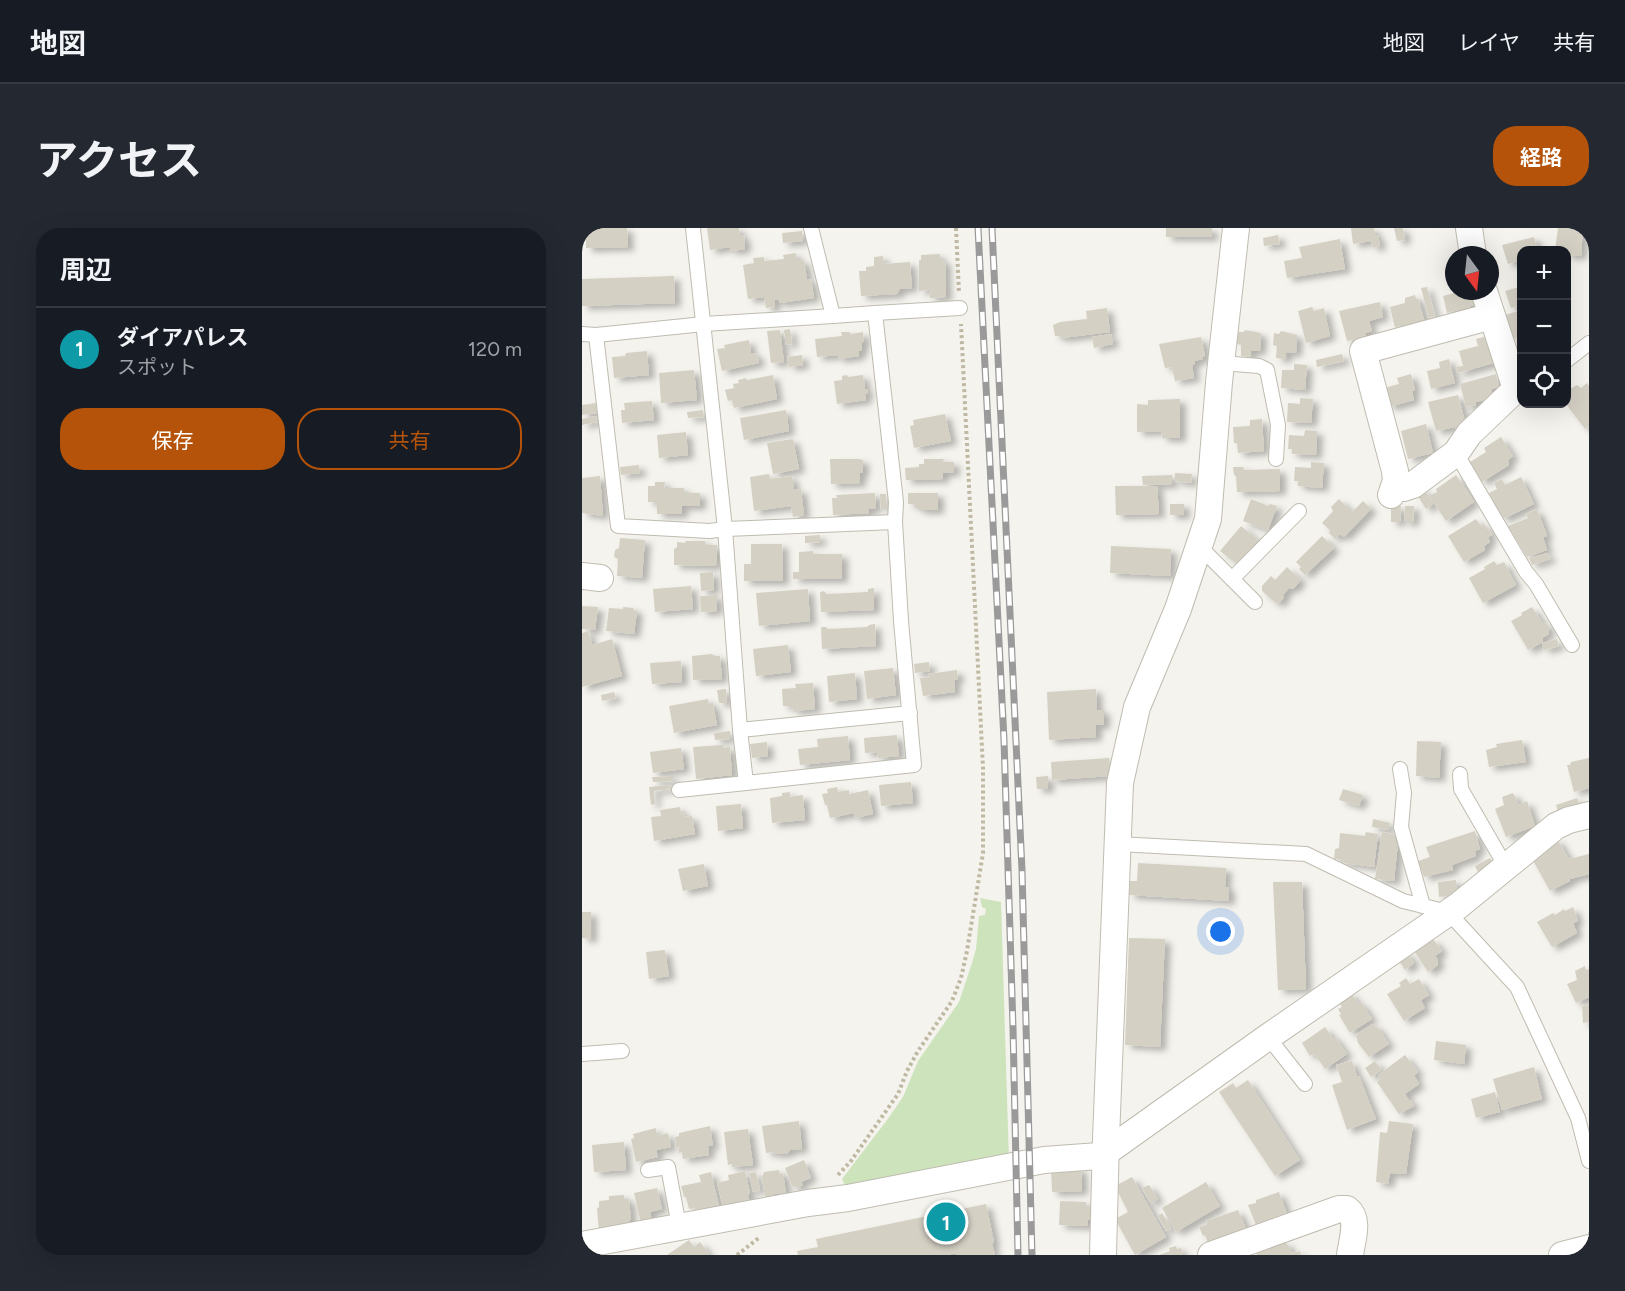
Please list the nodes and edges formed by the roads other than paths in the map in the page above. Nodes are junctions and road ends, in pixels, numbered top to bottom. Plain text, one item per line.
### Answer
1 (693, 228) edge
2 (811, 228) edge
3 (1236, 228) edge
4 (1468, 228) edge
5 (1471, 246) edge
6 (1487, 300) edge
7 (960, 308) road end
8 (875, 313) junction
9 (833, 316) junction
10 (1492, 316) junction
11 (704, 324) junction
12 (589, 334) edge
13 (1589, 343) edge
14 (1571, 357) edge
15 (1221, 363) junction
16 (1517, 383) edge
17 (1517, 390) edge
18 (1456, 453) junction
19 (1276, 459) dead end
20 (1299, 511) dead end
21 (895, 522) junction
22 (724, 529) junction
23 (1199, 546) junction
24 (1232, 579) junction
25 (1255, 602) dead end
26 (1572, 645) dead end
27 (910, 713) junction
28 (740, 730) junction
29 (1400, 769) dead end
30 (1460, 774) dead end
31 (746, 783) junction
32 (679, 790) dead end
33 (1589, 815) edge
34 (1119, 844) junction
35 (1506, 867) junction
36 (1423, 906) junction
37 (1448, 912) junction
38 (1268, 1037) junction
39 (622, 1051) dead end
40 (582, 1054) edge
41 (1305, 1084) dead end
42 (1105, 1153) junction
43 (1589, 1161) edge
44 (648, 1170) dead end
45 (680, 1226) junction
46 (582, 1245) edge
47 (1589, 1248) edge
48 (1103, 1255) edge
49 (1211, 1255) edge
50 (1350, 1255) edge
51 (1562, 1255) edge

1 - 11 lane
2 - 9 lane
3 - 15 street
4 - 5 street
6 - 10 street
7 - 8 lane
8 - 9 lane
8 - 21 lane
9 - 11 lane
10 - 16 street
10 - 18 street
11 - 12 lane
11 - 22 lane
12 - 22 lane
13 - 14 lane
15 - 19 lane
15 - 23 street
17 - 18 street
18 - 26 lane
20 - 24 lane
21 - 22 lane
21 - 27 lane
22 - 28 lane
23 - 24 lane
23 - 34 street
24 - 25 lane
27 - 28 lane
27 - 31 lane
28 - 31 lane
29 - 36 lane
30 - 35 lane
31 - 32 lane
33 - 35 street
34 - 36 lane
34 - 42 street
35 - 37 street
36 - 37 lane
37 - 38 street
37 - 43 lane
38 - 41 lane
38 - 42 street
39 - 40 lane
42 - 45 street
42 - 48 street
44 - 45 lane
45 - 46 street
47 - 51 street
49 - 50 street

